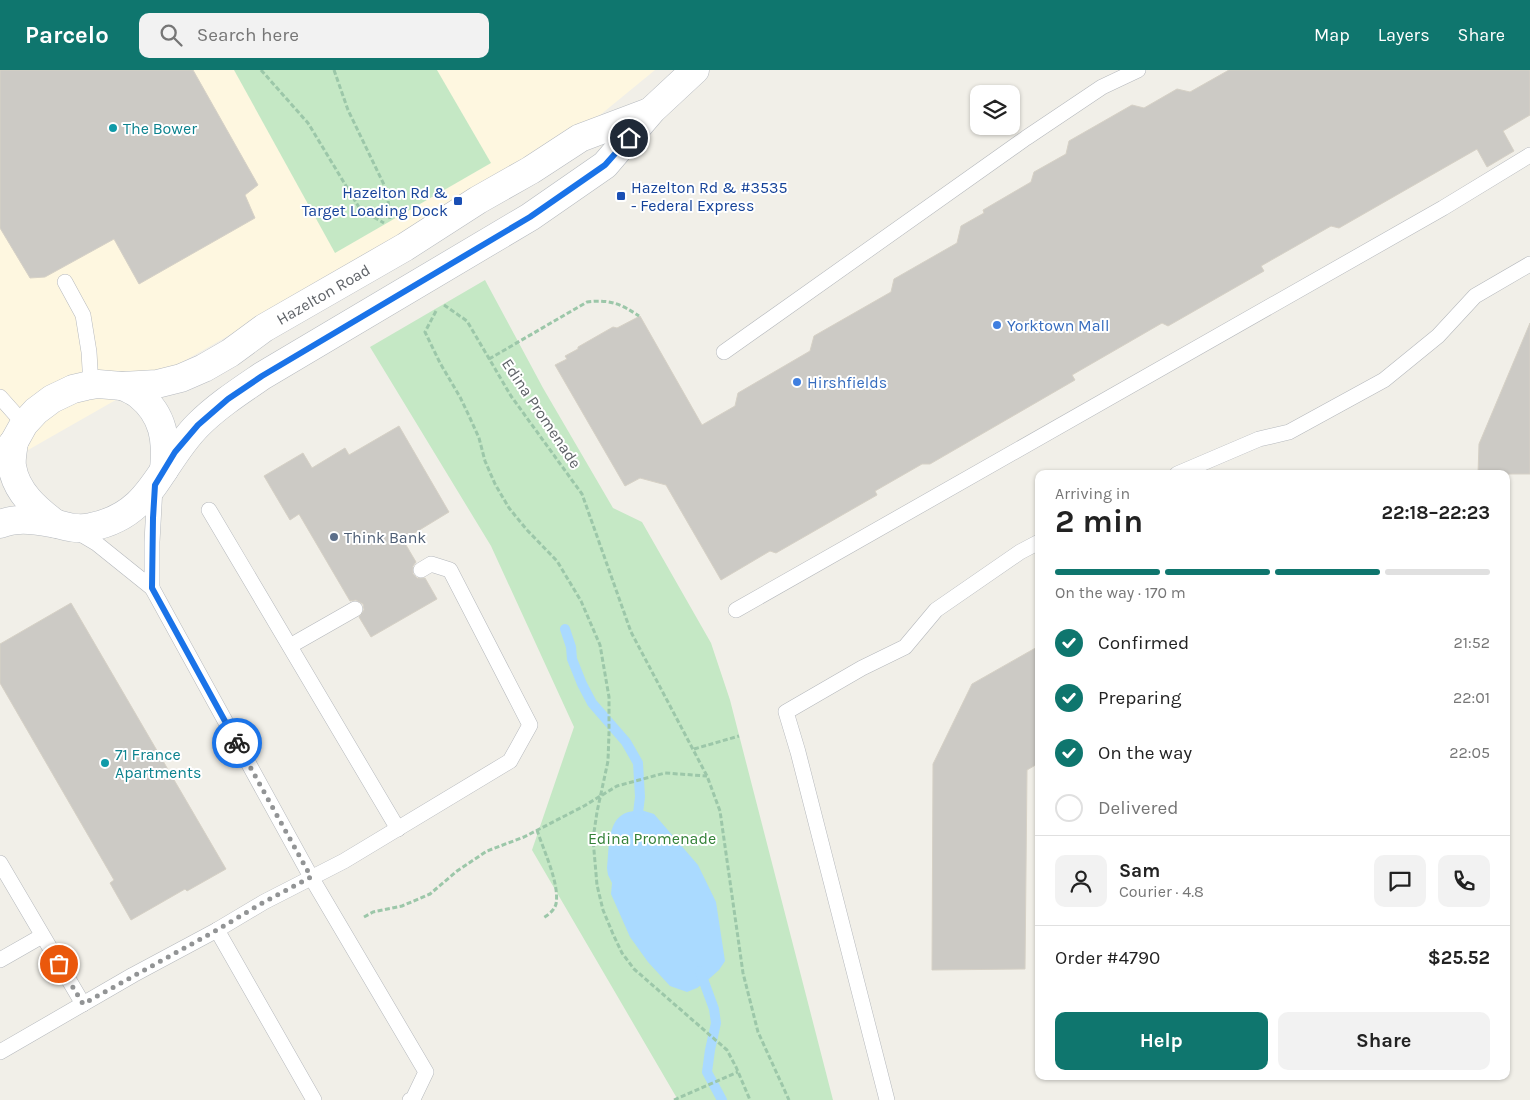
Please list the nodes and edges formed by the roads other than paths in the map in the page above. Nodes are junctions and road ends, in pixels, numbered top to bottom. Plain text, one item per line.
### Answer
1 (1138, 70) edge
2 (684, 73) edge
3 (652, 110) junction
4 (1530, 155) edge
5 (1530, 264) edge
6 (65, 282) dead end
7 (724, 352) dead end
8 (91, 385) junction
9 (122, 386) junction
10 (0, 397) edge
11 (13, 442) edge
12 (1186, 470) edge
13 (160, 478) junction
14 (209, 510) dead end
15 (0, 524) edge
16 (63, 526) junction
17 (1035, 544) edge
18 (421, 570) dead end
19 (152, 588) junction
20 (355, 609) dead end
21 (736, 610) dead end
22 (290, 646) junction
23 (398, 829) junction
24 (0, 863) edge
25 (311, 877) junction
26 (217, 930) junction
27 (42, 936) junction
28 (0, 960) edge
29 (83, 1004) junction
30 (0, 1052) edge
31 (314, 1100) edge
32 (410, 1100) edge
33 (887, 1100) edge

1 - 7 lane
2 - 3 street, Hazelton Road
3 - 9 street, Hazelton Road
3 - 13 street, Hazelton Road
4 - 21 lane
5 - 12 lane
6 - 8 lane
8 - 9 street, Hazelton Road
8 - 11 street, Hazelton Road
9 - 13 street
10 - 11 lane
11 - 16 street
13 - 16 street, Hazelton Road
13 - 19 lane
14 - 22 lane
15 - 16 street, Hazelton Road
16 - 19 lane
17 - 33 lane
18 - 23 lane
19 - 25 lane
20 - 22 lane
22 - 23 lane
23 - 25 lane
24 - 27 lane
25 - 26 lane
25 - 32 lane
26 - 29 lane
26 - 31 lane
27 - 28 lane
27 - 29 lane
29 - 30 lane

